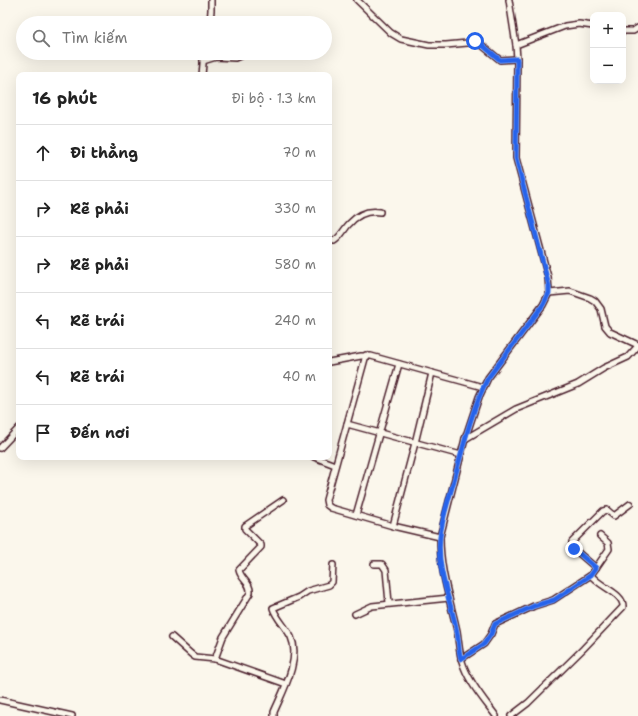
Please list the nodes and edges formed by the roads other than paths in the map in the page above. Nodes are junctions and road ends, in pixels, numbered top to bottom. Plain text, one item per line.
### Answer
1 (210, 0) edge
2 (357, 0) edge
3 (509, 0) edge
4 (211, 16) edge
5 (590, 26) edge
6 (516, 46) junction
7 (517, 59) junction
8 (206, 60) edge
9 (203, 61) joint
10 (202, 72) edge
11 (380, 212) dead end
12 (332, 240) edge
13 (549, 293) junction
14 (638, 346) edge
15 (366, 355) junction
16 (332, 361) edge
17 (399, 364) junction
18 (432, 373) junction
19 (483, 387) junction
20 (347, 424) junction
21 (16, 431) edge
22 (379, 433) junction
23 (465, 439) junction
24 (415, 443) junction
25 (0, 448) edge
26 (461, 455) junction
27 (322, 460) edge
28 (335, 465) junction
29 (283, 500) dead end
30 (630, 504) dead end
31 (356, 515) junction
32 (393, 526) junction
33 (600, 536) dead end
34 (440, 537) junction
35 (374, 564) dead end
36 (333, 566) dead end
37 (596, 568) junction
38 (591, 575) junction
39 (448, 598) junction
40 (389, 603) junction
41 (355, 614) dead end
42 (172, 637) dead end
43 (215, 659) junction
44 (461, 659) junction
45 (286, 684) junction
46 (0, 700) edge
47 (72, 716) edge
48 (274, 716) edge
49 (496, 716) edge
50 (511, 716) edge

1 - 4 street
2 - 7 street
3 - 6 street
5 - 6 street
6 - 7 street
7 - 13 street
8 - 9 street
9 - 10 street
11 - 12 street
13 - 14 street
13 - 19 street
14 - 23 street
15 - 16 street
15 - 17 street
15 - 20 street
17 - 18 street
17 - 22 street
18 - 19 street
18 - 24 street
19 - 23 street
20 - 22 street
20 - 28 street
21 - 25 street
22 - 24 street
22 - 31 street
23 - 26 street
24 - 26 street
24 - 32 street
26 - 34 street
27 - 28 street
28 - 31 street
29 - 43 street
30 - 37 street
31 - 32 street
32 - 34 street
33 - 37 street
34 - 39 street
35 - 40 street
36 - 45 street
37 - 38 street
38 - 44 street
38 - 50 street
39 - 40 street
39 - 44 street
40 - 41 street
42 - 43 street
43 - 45 street
44 - 49 street
45 - 48 street
46 - 47 street

